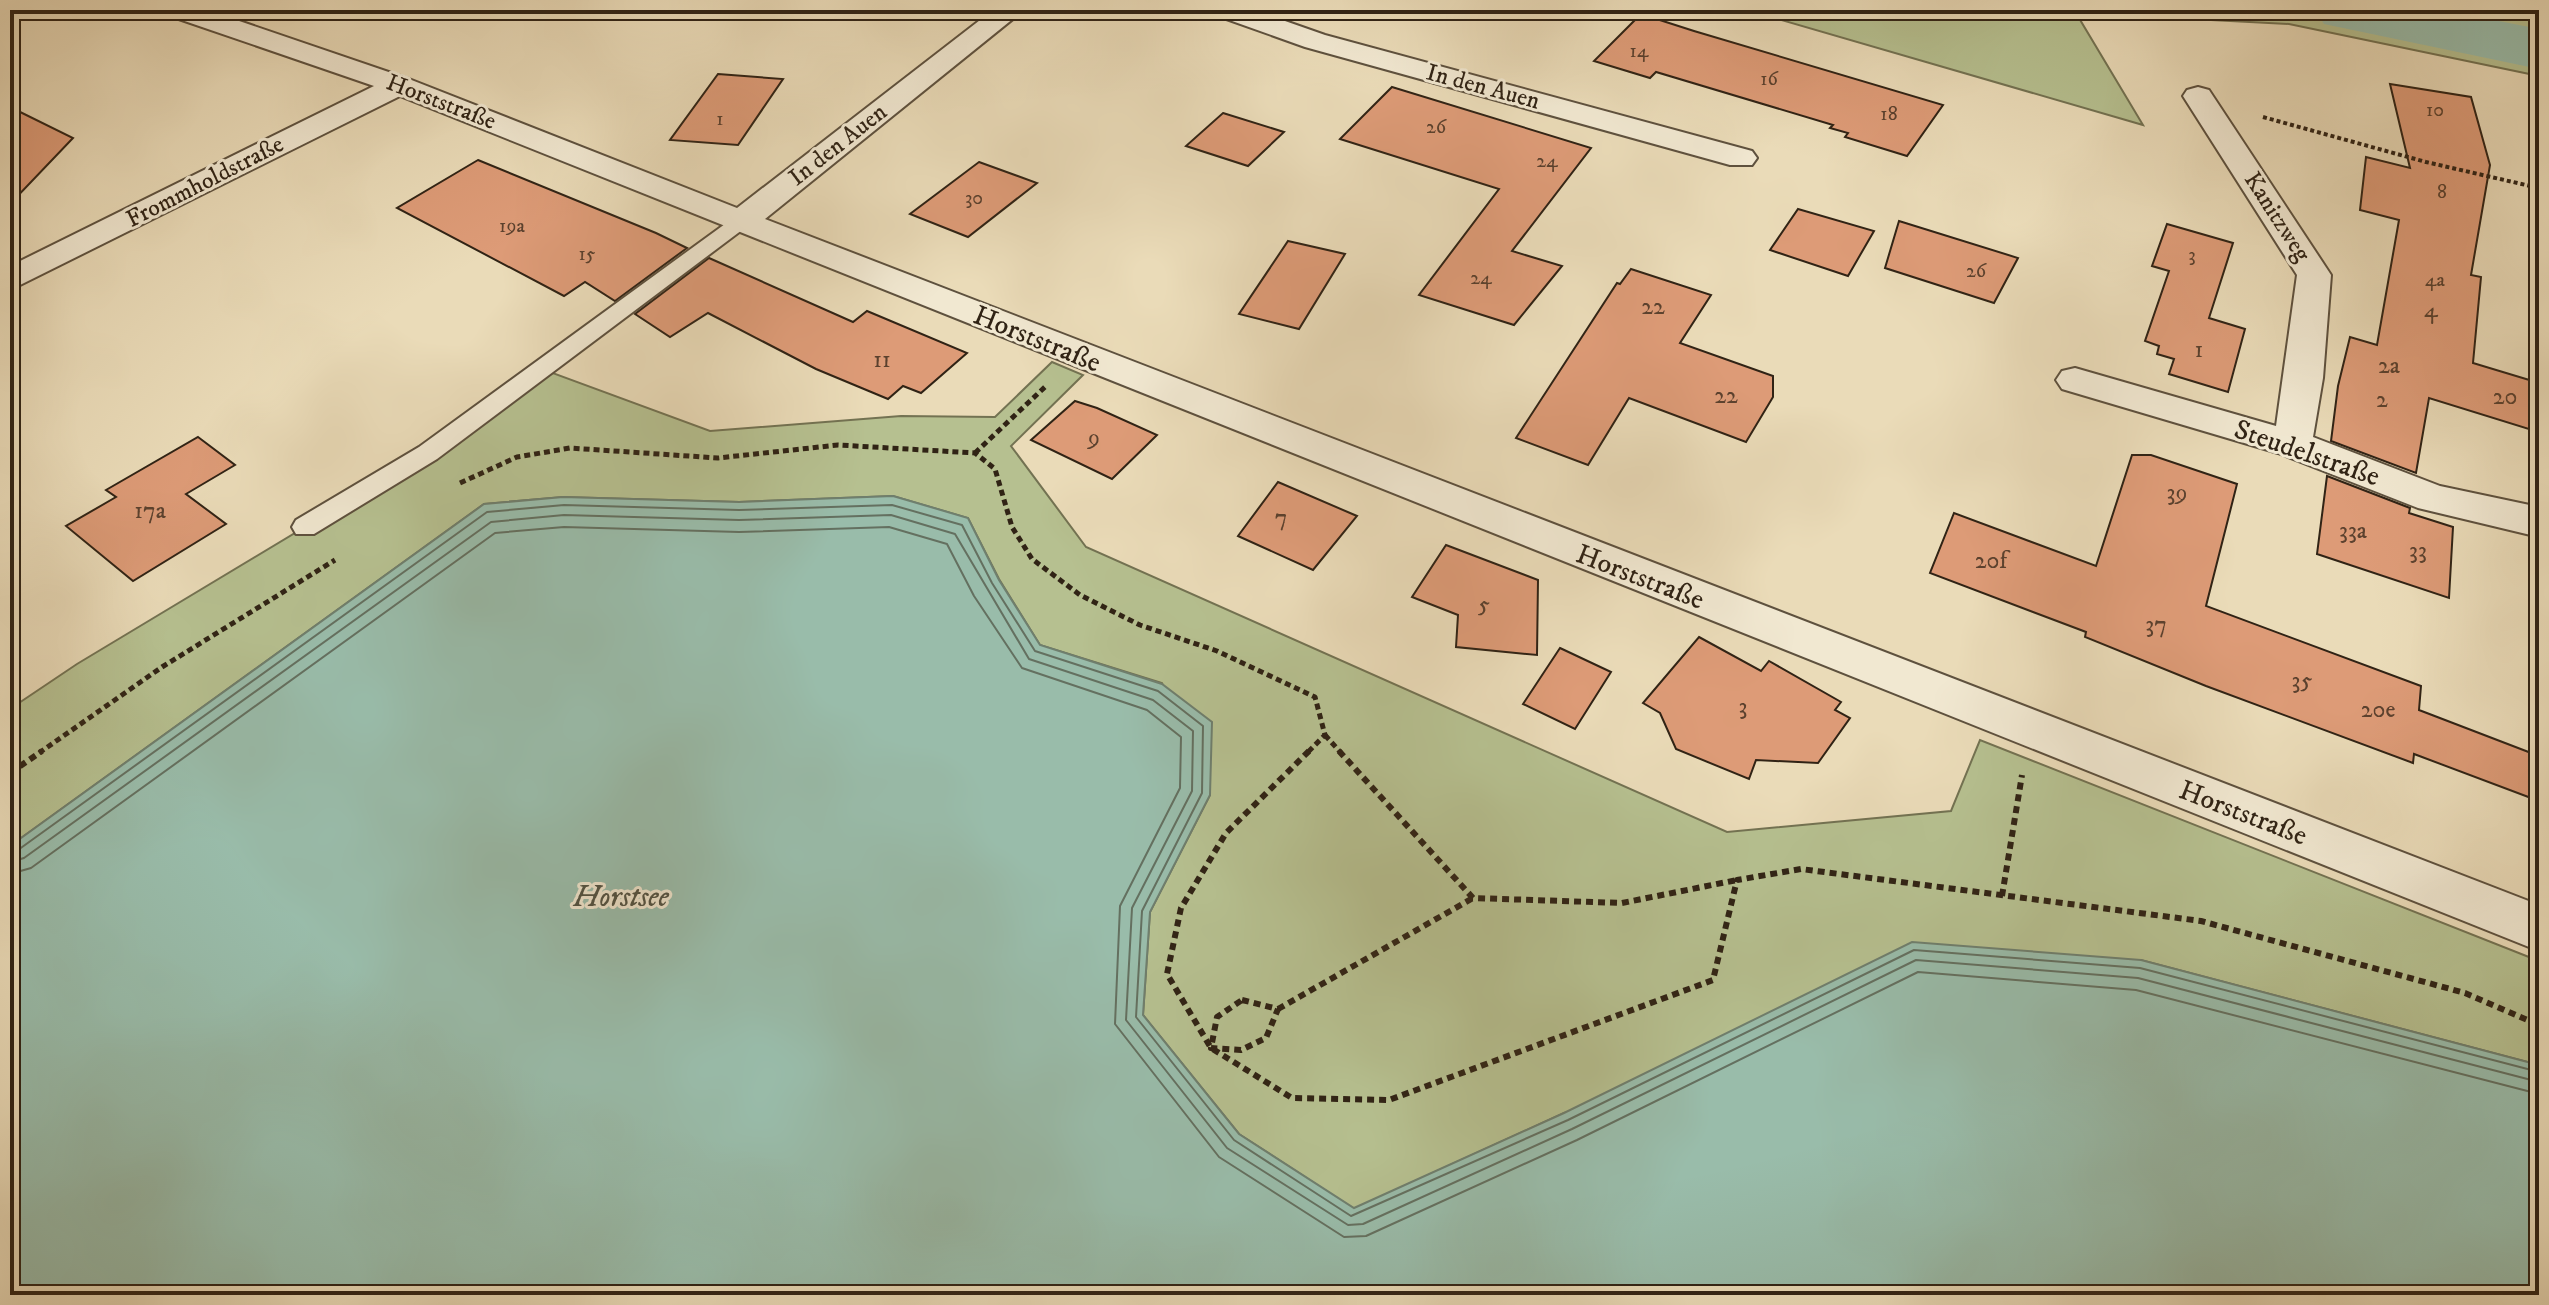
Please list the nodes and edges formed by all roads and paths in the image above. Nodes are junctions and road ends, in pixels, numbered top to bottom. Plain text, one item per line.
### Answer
1 (180, 10) edge
2 (1010, 10) edge
3 (1228, 10) edge
4 (399, 85) junction
5 (2198, 96) joint
6 (1741, 158) dead end
7 (2539, 188) edge
8 (743, 220) junction
9 (10, 279) edge
10 (1077, 356) junction
11 (2075, 380) dead end
12 (2292, 444) junction
13 (975, 453) junction
14 (446, 492) dead end
15 (2539, 522) edge
16 (305, 527) dead end
17 (338, 559) dead end
18 (2029, 730) junction
19 (1325, 735) junction
20 (10, 773) edge
21 (1737, 880) junction
22 (2002, 896) junction
23 (1473, 898) junction
24 (2539, 928) edge
25 (1278, 1009) junction
26 (2539, 1025) edge
27 (1211, 1048) junction

1 - 4 street, Horststraße
2 - 8 street, In den Auen
3 - 6 street, In den Auen
4 - 8 street, Horststraße
4 - 9 street, Frommholdstraße
5 - 7 path
5 - 12 street, Kanitzweg
8 - 10 street, Horststraße
8 - 16 lane
10 - 13 path
10 - 18 street, Horststraße
11 - 12 street, Steudelstraße
12 - 15 street, Steudelstraße
13 - 14 path
13 - 19 path
17 - 20 path
18 - 22 path
18 - 24 street, Horststraße
19 - 23 path
19 - 27 path
21 - 22 path
21 - 23 path
21 - 27 path
22 - 26 path
23 - 25 path
25 - 27 path
25 - 27 path

